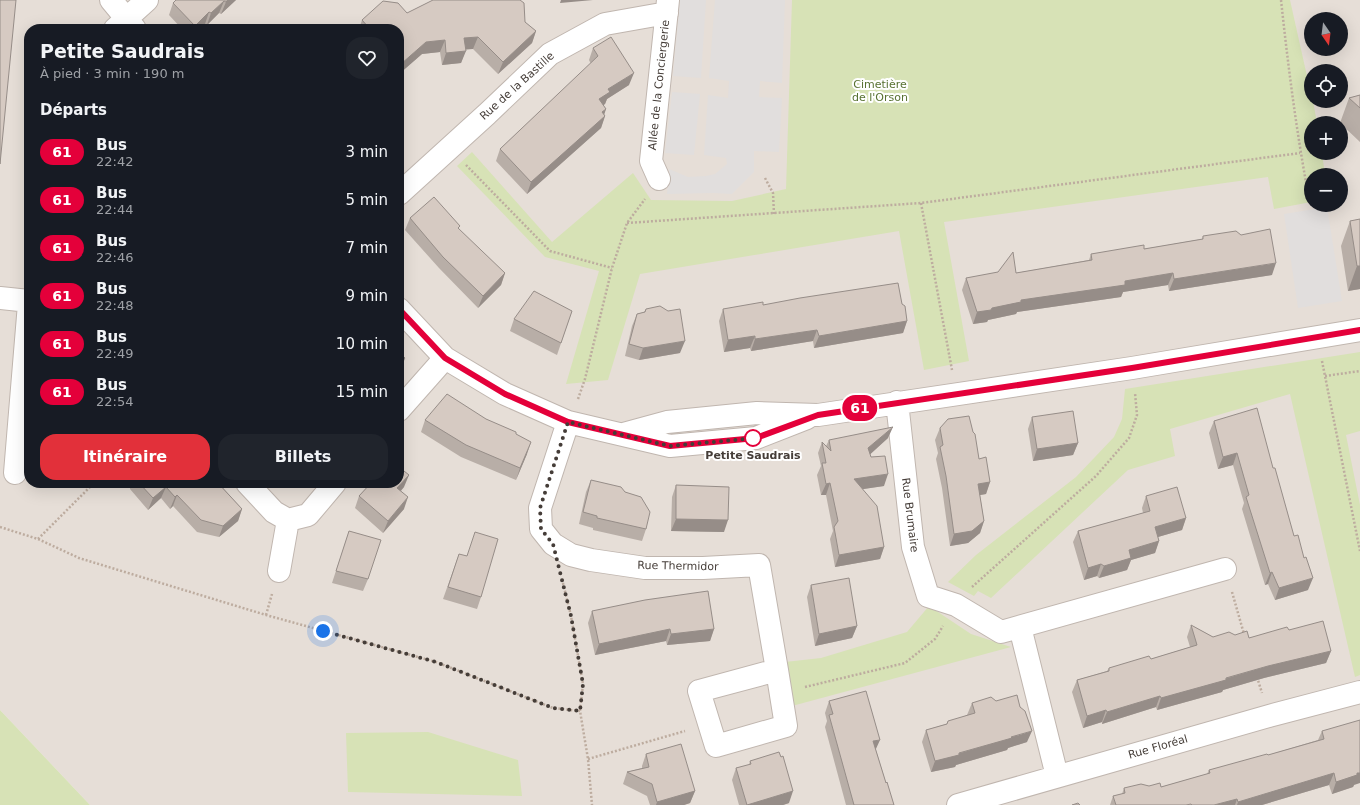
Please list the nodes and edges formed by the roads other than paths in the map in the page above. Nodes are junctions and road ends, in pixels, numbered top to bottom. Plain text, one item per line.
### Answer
1 (111, 0) edge
2 (147, 0) edge
3 (668, 7) edge
4 (125, 24) edge
5 (128, 24) edge
6 (658, 179) road end
7 (404, 189) edge
8 (0, 298) edge
9 (24, 300) edge
10 (404, 314) edge
11 (1360, 330) edge
12 (445, 358) junction
13 (24, 364) edge
14 (897, 402) junction
15 (404, 404) edge
16 (568, 422) junction
17 (15, 473) dead end
18 (252, 488) edge
19 (331, 488) edge
20 (288, 520) junction
21 (1225, 569) road end
22 (279, 571) dead end
23 (1020, 627) junction
24 (777, 670) junction
25 (1360, 692) edge
26 (1057, 776) junction
27 (958, 805) edge

1 - 4 street
2 - 5 street
3 - 6 street, Allée de la Conciergerie
3 - 7 street, Rue de la Bastille
8 - 9 street
10 - 12 street
11 - 14 street
12 - 15 street
12 - 16 street
13 - 17 street
14 - 16 street
14 - 23 street, Rue Brumaire
16 - 24 street, Rue Thermidor
18 - 20 street
19 - 20 street
20 - 22 street
21 - 23 street, Rue Brumaire
23 - 26 street
24 - 24 street
25 - 26 street, Rue Floréal
26 - 27 street, Rue Floréal

